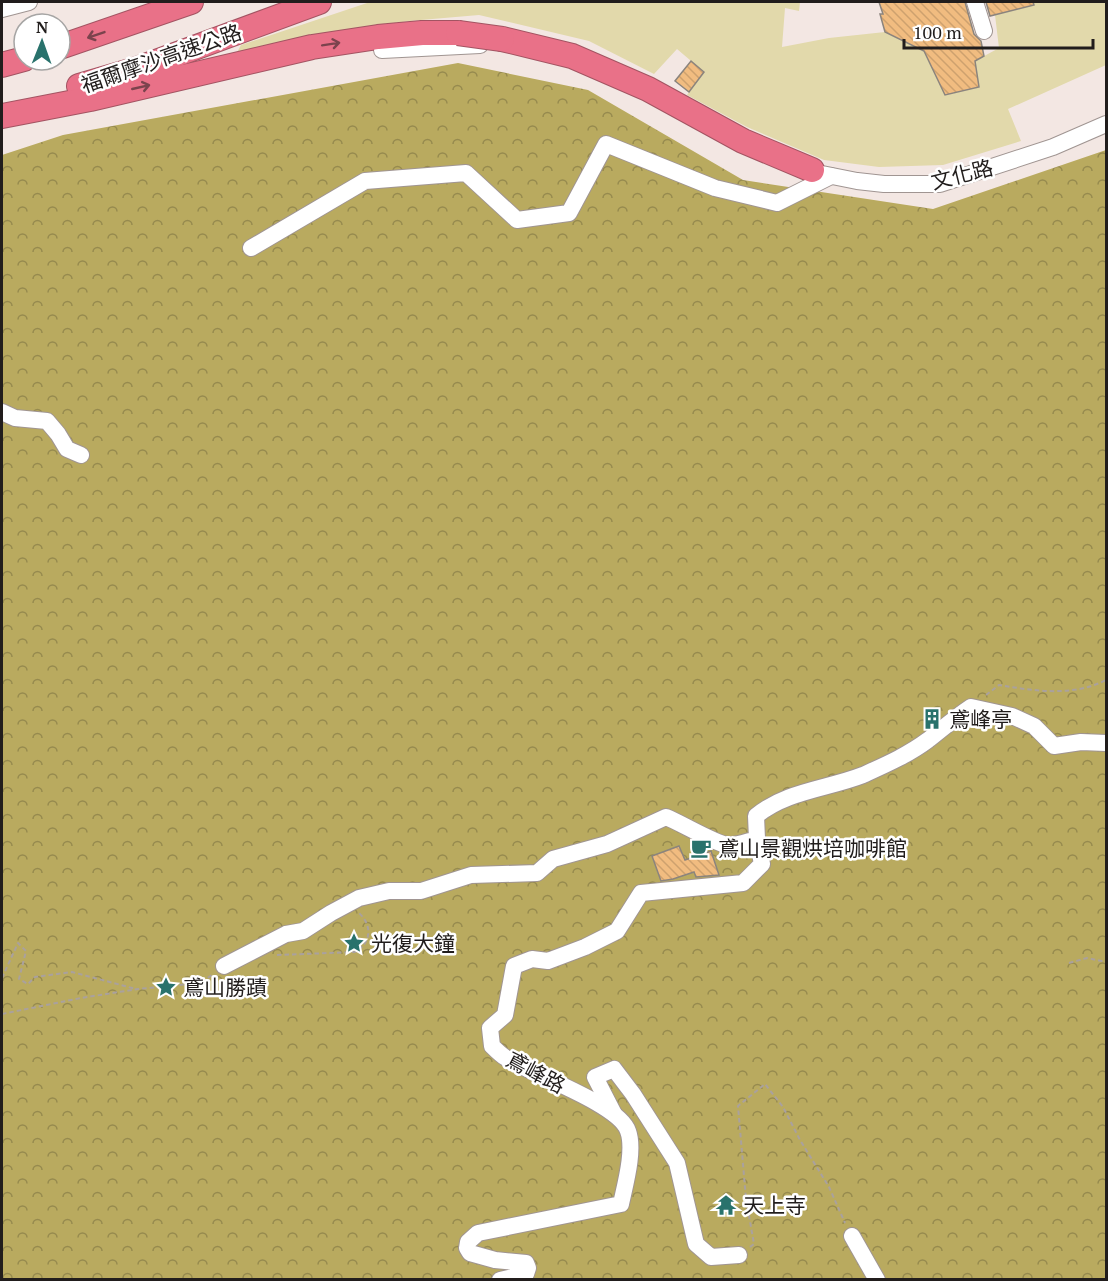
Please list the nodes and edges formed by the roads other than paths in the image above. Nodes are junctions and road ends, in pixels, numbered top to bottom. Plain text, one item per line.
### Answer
1 (29, 2) edge
2 (191, 2) edge
3 (319, 2) edge
4 (975, 2) edge
5 (2, 9) edge
6 (984, 31) dead end
7 (465, 39) junction
8 (72, 43) edge
9 (382, 50) dead end
10 (2, 109) edge
11 (2, 116) edge
12 (1107, 124) edge
13 (823, 174) junction
14 (251, 248) dead end
15 (2, 412) edge
16 (81, 455) dead end
17 (1107, 743) edge
18 (757, 839) junction
19 (224, 966) road end
20 (614, 1115) junction
21 (852, 1236) road end
22 (739, 1255) road end
23 (500, 1280) edge
24 (878, 1280) edge

1 - 5 street
2 -> 8 highway, 福爾摩沙高速公路
3 - 10 highway, 福爾摩沙高速公路
4 - 6 street
7 - 9 street, 文化路
11 -> 7 highway
7 - 13 street, 文化路
7 - 13 highway, bridge
12 - 13 street, 文化路
13 - 14 street
15 - 16 street
17 - 18 street, 鳶峰路
18 - 19 street
18 - 20 street, 鳶峰路
20 - 22 street
20 - 23 street, 鳶峰路
21 - 24 street

